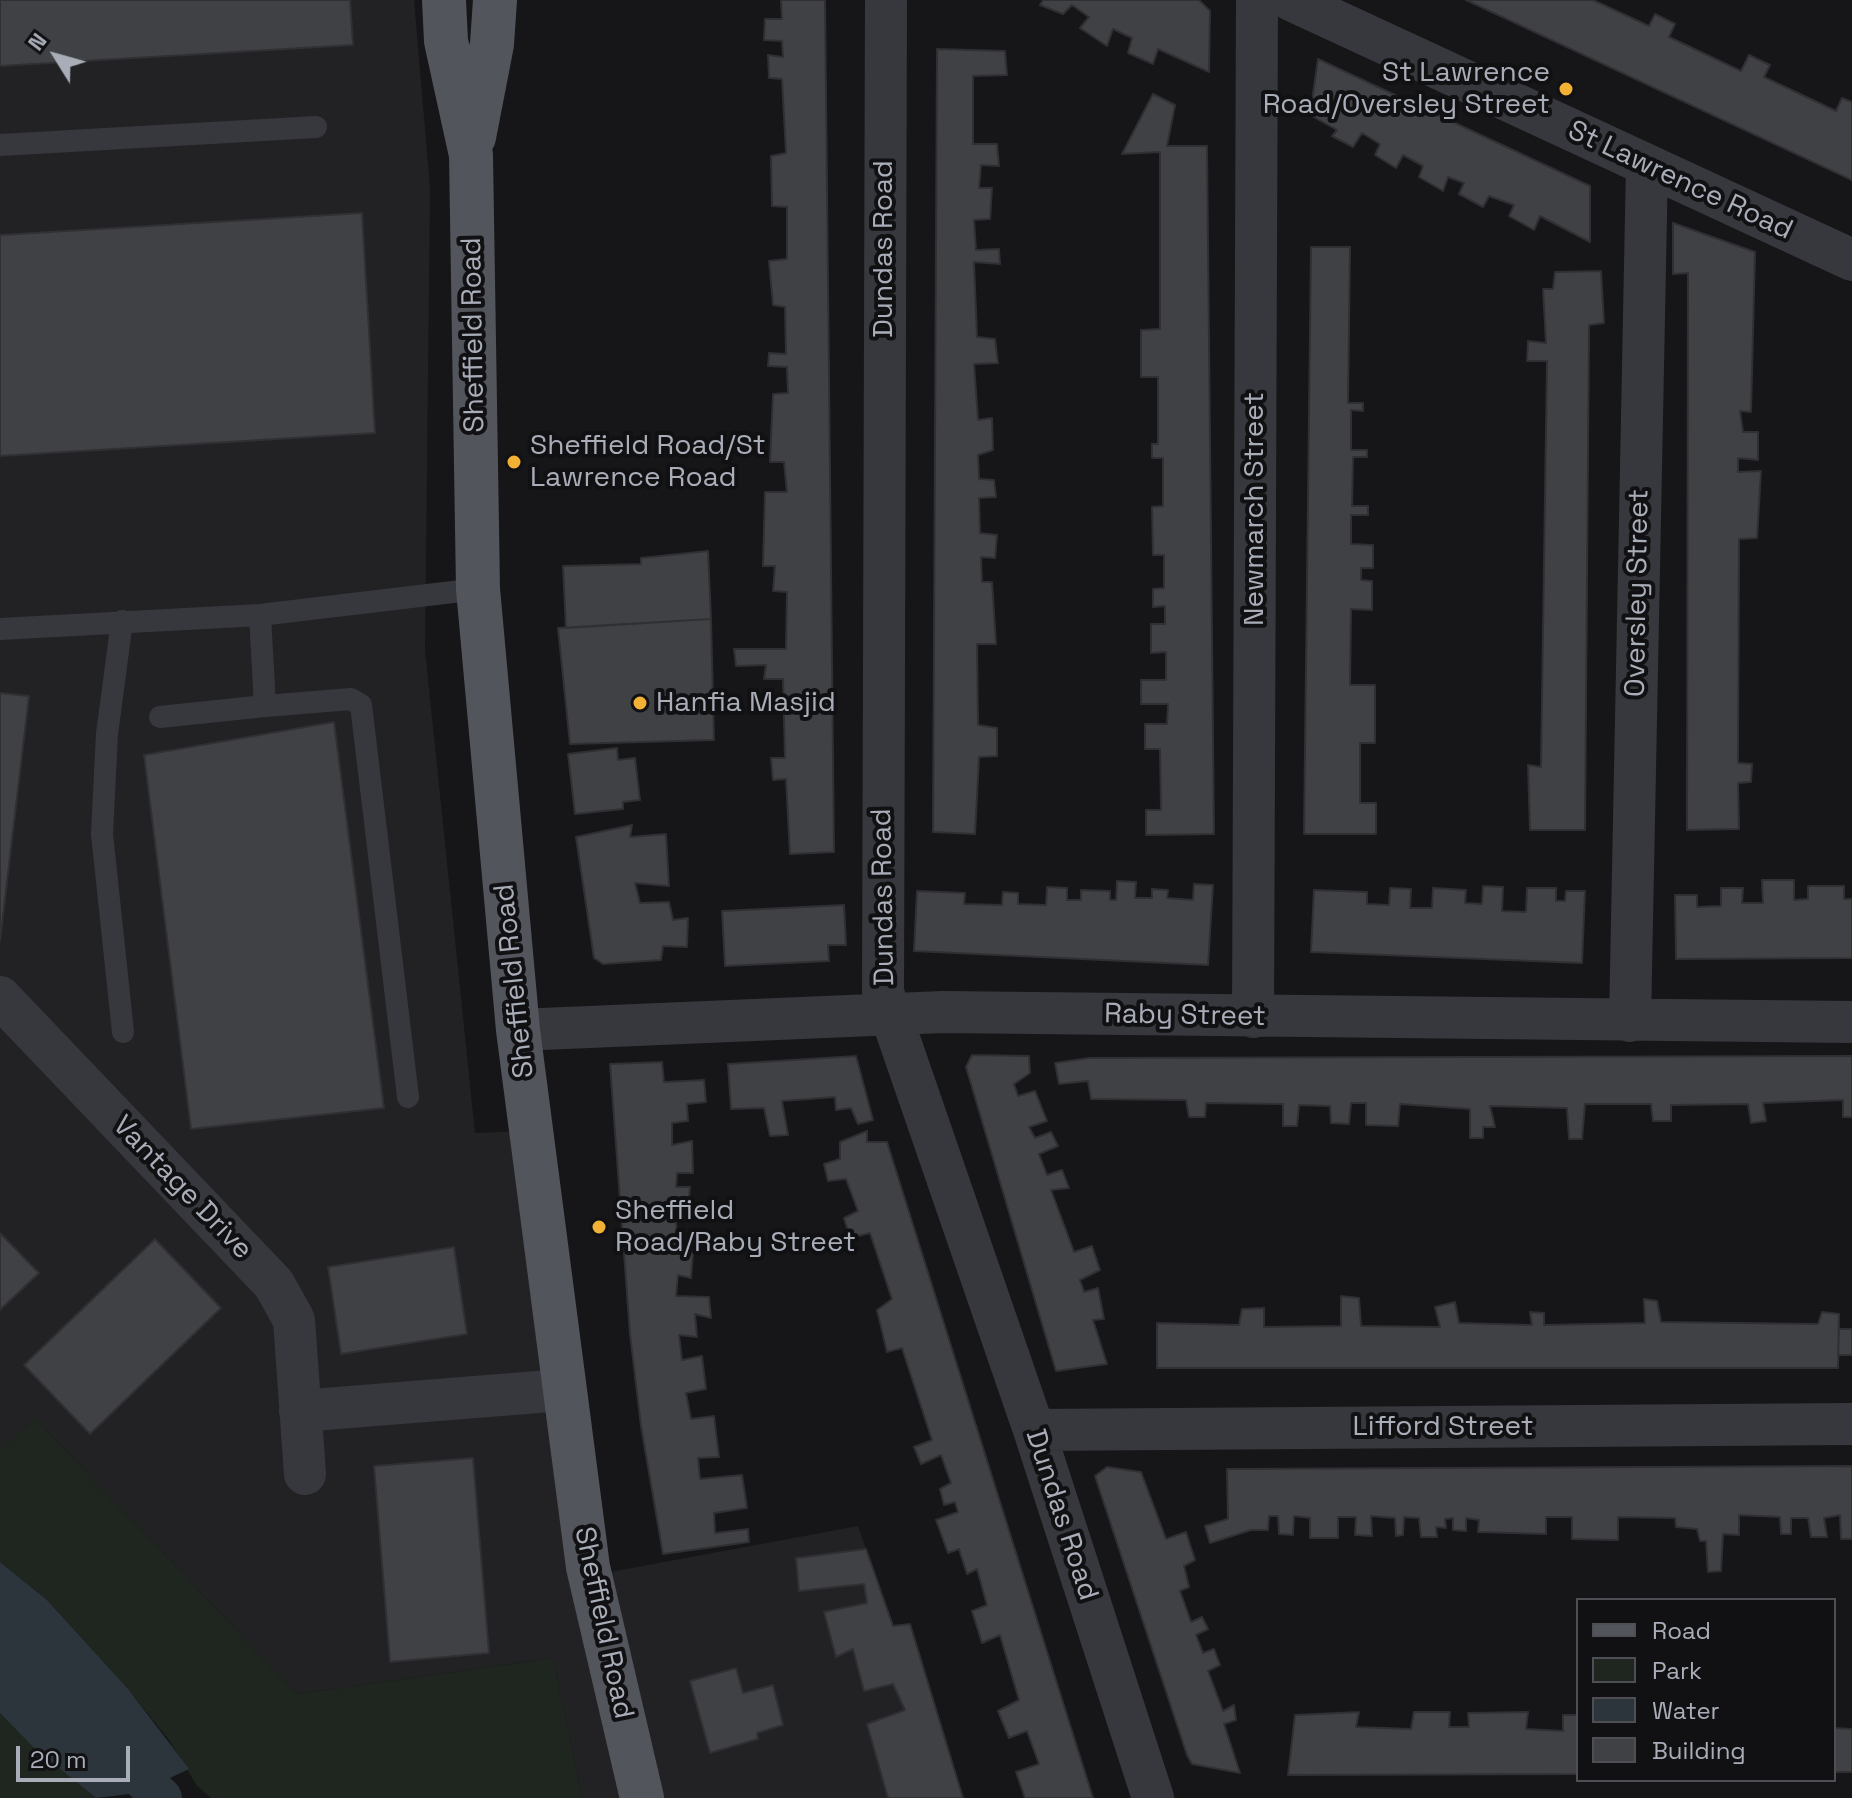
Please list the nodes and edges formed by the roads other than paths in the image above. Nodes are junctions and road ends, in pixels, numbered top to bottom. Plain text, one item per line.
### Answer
1 (444, 0) edge
2 (495, 0) edge
3 (886, 0) edge
4 (1257, 0) edge
5 (1291, 0) edge
6 (316, 127) dead end
7 (0, 145) edge
8 (471, 155) junction
9 (1647, 165) junction
10 (1852, 260) edge
11 (478, 589) junction
12 (260, 615) junction
13 (122, 621) junction
14 (0, 629) edge
15 (265, 706) junction
16 (160, 717) dead end
17 (0, 997) edge
18 (894, 1016) junction
19 (1253, 1017) junction
20 (1630, 1021) junction
21 (1852, 1022) edge
22 (518, 1030) junction
23 (123, 1032) dead end
24 (408, 1097) dead end
25 (563, 1390) junction
26 (300, 1411) junction
27 (1852, 1424) edge
28 (1034, 1430) junction
29 (305, 1474) dead end
30 (642, 1798) edge
31 (1153, 1798) edge

1 - 8 main road, Sheffield Road
2 - 8 main road, Sheffield Road
3 - 18 street, Dundas Road
4 - 19 street, Newmarch Street
5 - 9 street, St Lawrence Road
6 - 7 lane
8 - 11 main road, Sheffield Road
9 - 10 street, St Lawrence Road
9 - 20 street, Oversley Street
11 - 12 lane
11 - 22 main road, Sheffield Road
12 - 13 lane
12 - 15 lane
13 - 14 lane
13 - 23 lane
15 - 16 lane
15 - 24 lane
17 - 26 street, Vantage Drive
18 - 19 street, Raby Street
18 - 22 street, Raby Street
18 - 28 street, Dundas Road
19 - 20 street, Raby Street
20 - 21 street, Raby Street
22 - 25 main road, Sheffield Road
25 - 26 street
25 - 30 main road, Sheffield Road
26 - 29 street, Vantage Drive
27 - 28 street, Lifford Street
28 - 31 street, Dundas Road

